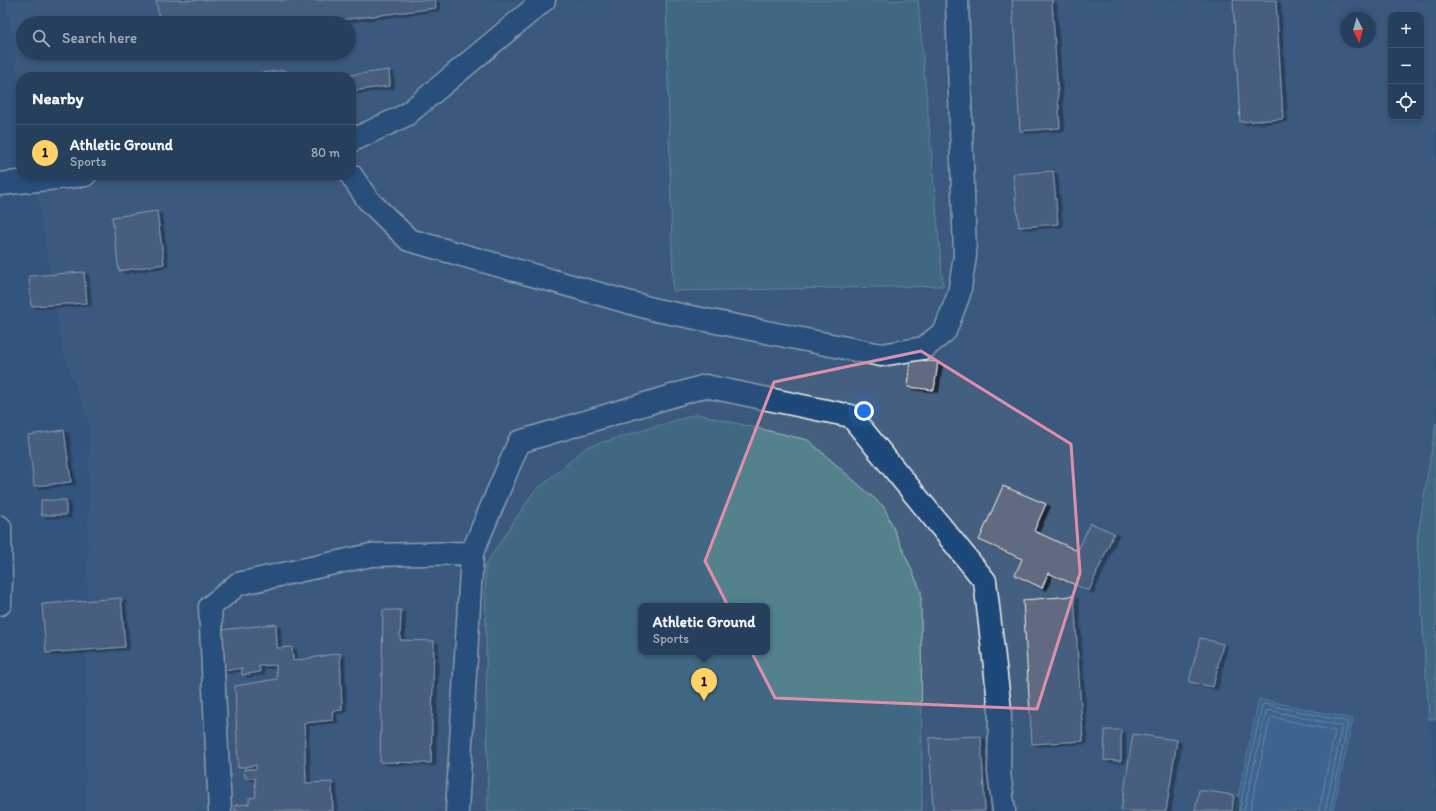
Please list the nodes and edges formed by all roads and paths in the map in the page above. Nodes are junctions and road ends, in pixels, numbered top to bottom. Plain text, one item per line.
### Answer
1 (544, 0) edge
2 (957, 0) edge
3 (356, 138) edge
4 (38, 180) edge
5 (354, 180) edge
6 (0, 184) edge
7 (0, 527) edge
8 (472, 553) junction
9 (0, 604) edge
10 (220, 811) edge
11 (457, 811) edge
12 (1004, 811) edge

1 - 3 main road
2 - 5 main road
4 - 6 main road
7 - 9 main road
8 - 10 main road
8 - 11 main road
8 - 12 main road

